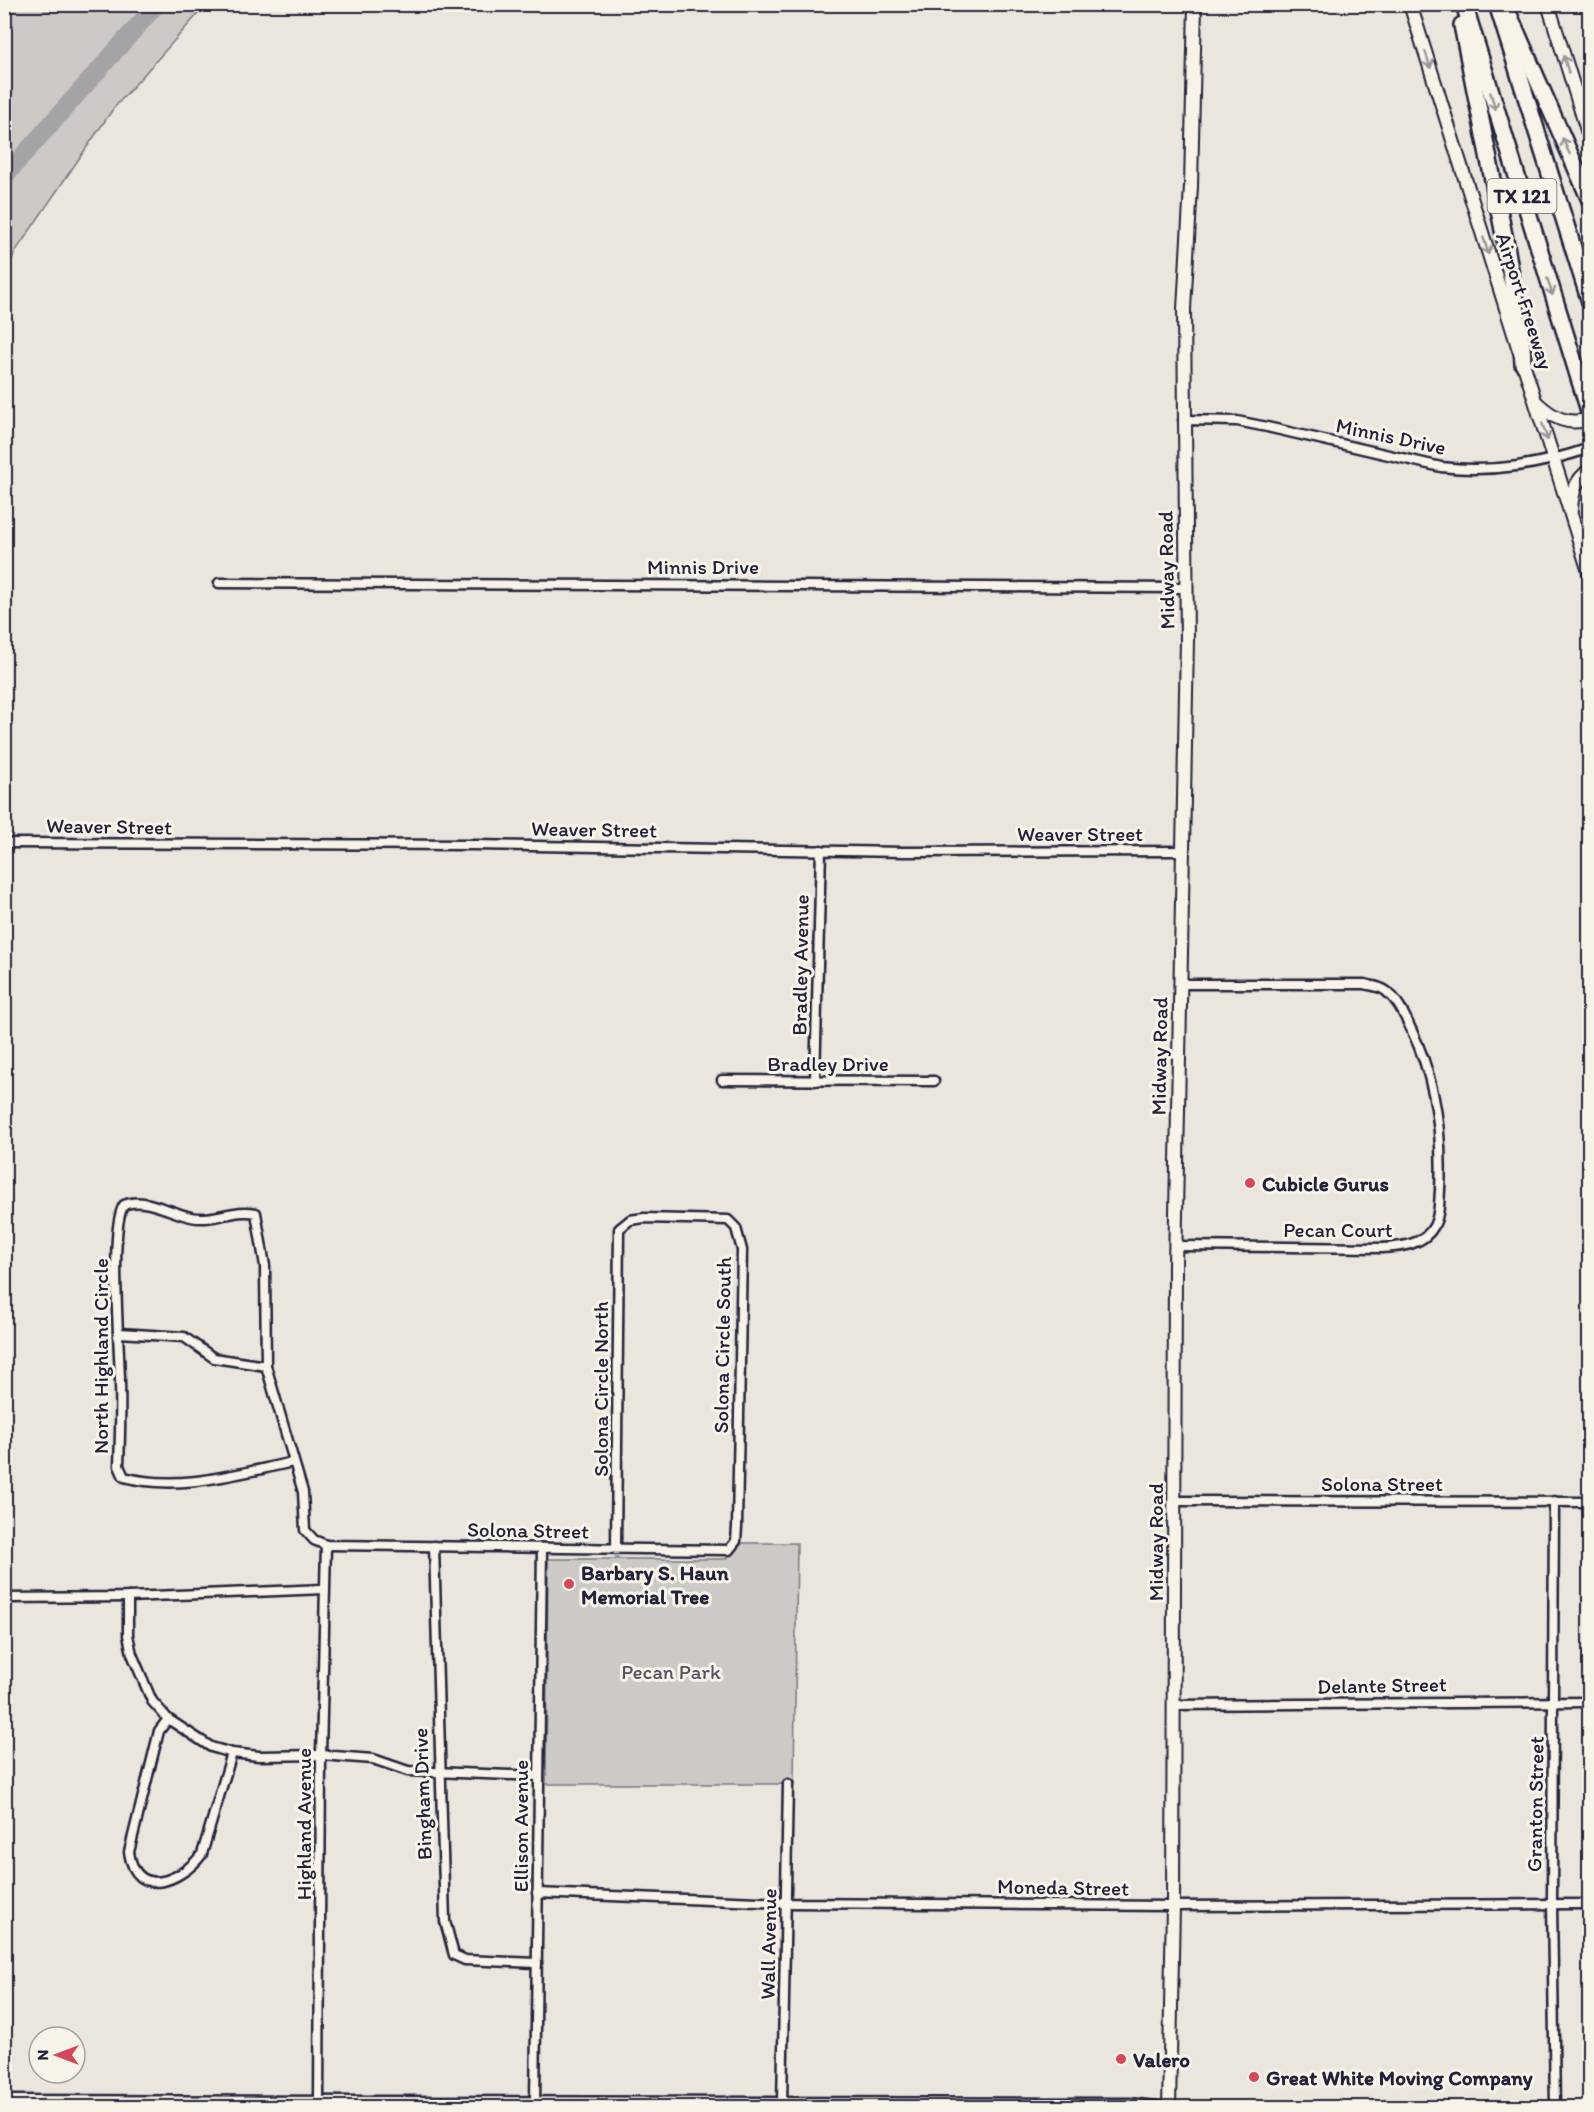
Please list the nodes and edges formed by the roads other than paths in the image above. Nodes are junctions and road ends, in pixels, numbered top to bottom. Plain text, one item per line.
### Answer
1 (1195, 4) edge
2 (1410, 4) edge
3 (1458, 4) edge
4 (1464, 4) edge
5 (1497, 4) edge
6 (1505, 4) edge
7 (1548, 4) edge
8 (1590, 141) edge
9 (1590, 200) edge
10 (1590, 302) edge
11 (1523, 364) junction
12 (1536, 403) junction
13 (1590, 414) edge
14 (1590, 419) edge
15 (1183, 420) junction
16 (1590, 448) edge
17 (1554, 460) junction
18 (1590, 470) edge
19 (1571, 518) junction
20 (1590, 575) edge
21 (219, 583) dead end
22 (1186, 588) junction
23 (4, 843) edge
24 (820, 850) junction
25 (1184, 851) junction
26 (1180, 984) junction
27 (722, 1080) dead end
28 (815, 1081) junction
29 (934, 1081) dead end
30 (619, 1229) joint
31 (1176, 1246) junction
32 (119, 1333) junction
33 (266, 1366) junction
34 (294, 1462) junction
35 (1174, 1501) junction
36 (1554, 1501) junction
37 (1590, 1502) edge
38 (326, 1545) junction
39 (434, 1546) junction
40 (542, 1548) junction
41 (616, 1550) junction
42 (729, 1550) joint
43 (324, 1589) junction
44 (4, 1598) edge
45 (128, 1598) junction
46 (1554, 1701) junction
47 (1590, 1702) edge
48 (1174, 1705) junction
49 (168, 1719) junction
50 (231, 1753) junction
51 (321, 1755) junction
52 (439, 1773) junction
53 (538, 1776) junction
54 (788, 1784) dead end
55 (537, 1893) junction
56 (786, 1903) junction
57 (1552, 1903) junction
58 (1590, 1904) edge
59 (1173, 1906) junction
60 (537, 1963) junction
61 (4, 2101) edge
62 (319, 2103) junction
63 (18, 2104) edge
64 (535, 2104) junction
65 (289, 2105) edge
66 (782, 2105) junction
67 (579, 2106) edge
68 (878, 2106) edge
69 (1162, 2108) edge
70 (1169, 2108) edge
71 (1555, 2108) edge

1 - 15 main road, Midway Road
2 -> 11 main road, Airport Freeway
3 - 11 highway
4 -> 13 highway, Airport Freeway / TX 121
5 - 10 highway, TX 121
9 -> 6 highway
8 -> 7 main road
11 - 12 main road, Airport Freeway
12 - 14 main road
12 -> 17 main road, Airport Freeway
15 - 17 street, Minnis Drive
15 - 22 main road, Midway Road
16 - 17 street, Minnis Drive
17 - 19 main road, Airport Freeway
18 - 19 main road
19 - 20 main road, Airport Freeway
21 - 22 street, Minnis Drive
22 - 25 main road, Midway Road
23 - 24 street, Weaver Street
24 - 25 street, Weaver Street
24 - 28 street, Bradley Avenue
25 - 26 main road, Midway Road
26 - 31 main road, Midway Road
26 - 31 street, Pecan Court
27 - 28 street, Bradley Drive
28 - 29 street, Bradley Drive
30 - 41 street, Solona Circle North
30 - 42 street, Solona Circle South
31 - 35 main road, Midway Road
32 - 33 street
32 - 33 street, North Highland Circle
32 - 34 street, North Highland Circle
33 - 34 street
34 - 38 street
35 - 36 street, Solona Street
35 - 48 main road, Midway Road
36 - 37 street, Solona Street
36 - 46 street, Granton Street
38 - 39 street, Solona Street
38 - 43 street, Highland Avenue
39 - 40 street, Solona Street
39 - 52 street, Bingham Drive
40 - 41 street, Solona Street
40 - 53 street, Ellison Avenue
41 - 42 street, Solona Street
43 - 45 street
43 - 51 street, Highland Avenue
44 - 45 street
45 - 49 street
46 - 47 street, Delante Street
46 - 48 street, Delante Street
46 - 57 street, Granton Street
48 - 59 main road, Midway Road
49 - 50 street
49 - 50 street
50 - 51 street
51 - 52 street
51 - 62 street, Highland Avenue
52 - 53 street
52 - 60 street, Bingham Drive
53 - 55 street, Ellison Avenue
54 - 56 street, Wall Avenue
55 - 56 street, Moneda Street
55 - 60 street, Ellison Avenue
56 - 59 street, Moneda Street
56 - 66 street, Wall Avenue
57 - 58 street, Moneda Street
57 - 59 street, Moneda Street
57 - 71 street, Granton Street
59 - 70 main road, Midway Road
60 - 64 street, Ellison Avenue
61 - 63 street
62 - 64 street
62 - 65 street
63 - 65 street
64 - 67 street
66 - 67 street
66 - 68 street
68 - 69 street

